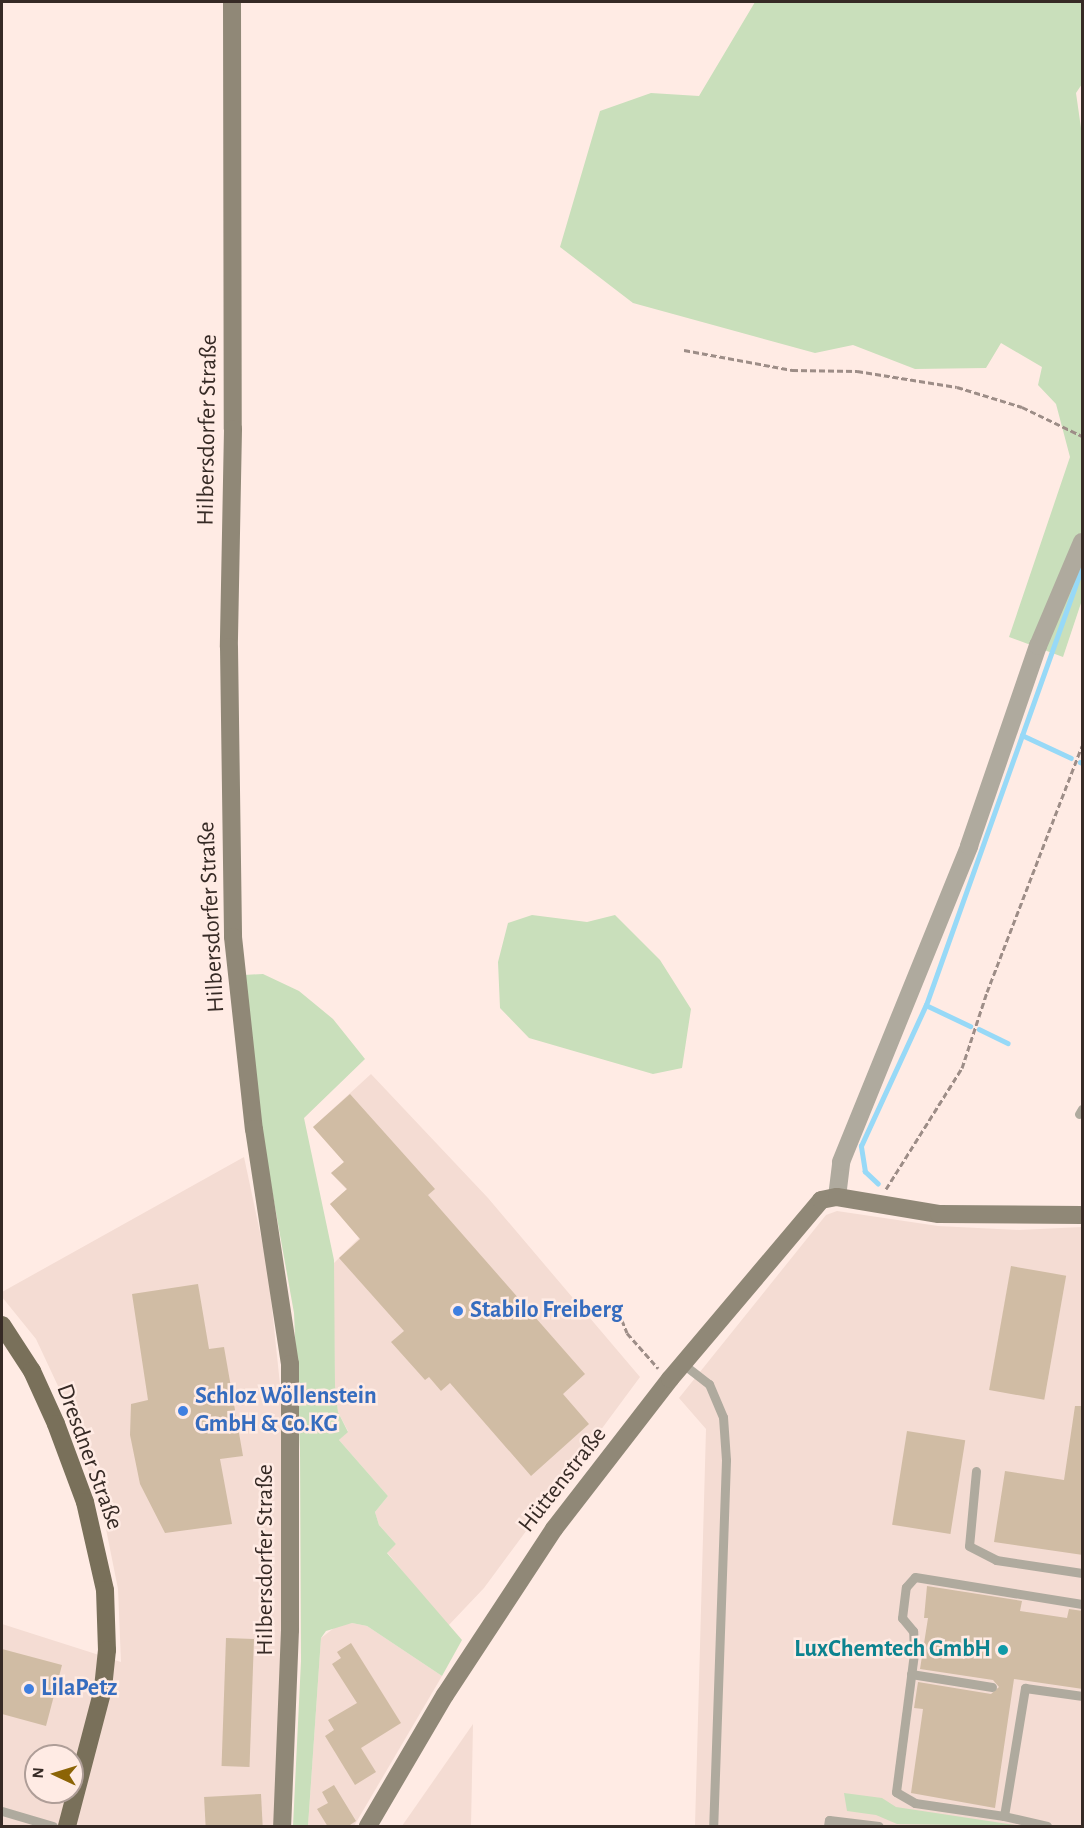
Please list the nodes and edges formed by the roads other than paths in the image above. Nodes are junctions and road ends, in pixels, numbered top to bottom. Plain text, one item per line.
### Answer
1 (232, 2) edge
2 (1083, 542) edge
3 (837, 1197) junction
4 (1083, 1215) edge
5 (2, 1325) edge
6 (683, 1364) junction
7 (976, 1471) dead end
8 (1083, 1573) edge
9 (1083, 1604) edge
10 (911, 1674) junction
11 (992, 1687) dead end
12 (1083, 1696) edge
13 (2, 1811) edge
14 (1004, 1816) junction
15 (53, 1827) edge
16 (68, 1827) edge
17 (282, 1827) edge
18 (368, 1827) edge
19 (713, 1827) edge
20 (828, 1827) edge
21 (879, 1827) edge
22 (1047, 1827) edge

1 - 17 main road, Hilbersdorfer Straße
2 - 3 street
3 - 4 main road
3 - 6 main road, Hüttenstraße
5 - 16 main road, Dresdner Straße
6 - 18 main road, Hüttenstraße
6 - 19 lane
7 - 8 lane
9 - 10 lane
10 - 11 lane
10 - 14 lane
12 - 14 lane
13 - 15 lane
14 - 22 lane
20 - 21 lane

